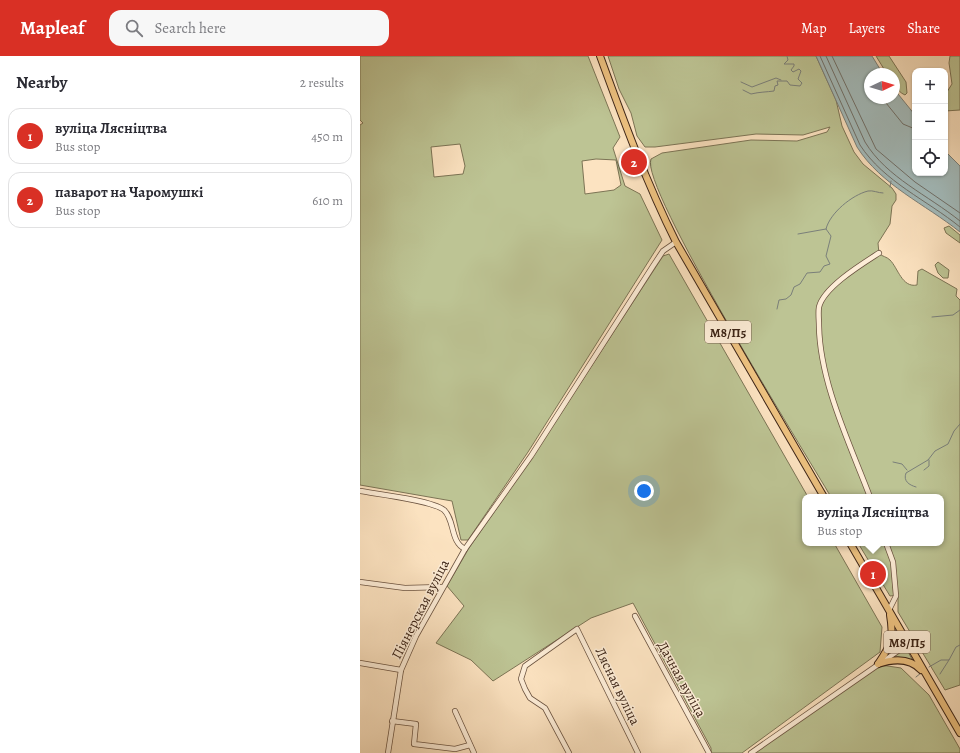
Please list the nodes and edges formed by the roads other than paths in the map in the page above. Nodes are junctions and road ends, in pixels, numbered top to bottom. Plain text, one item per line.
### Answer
1 (600, 56) edge
2 (676, 242) junction
3 (879, 253) dead end
4 (360, 491) edge
5 (822, 494) edge
6 (869, 494) edge
7 (852, 546) edge
8 (887, 546) edge
9 (465, 549) junction
10 (360, 582) edge
11 (442, 588) junction
12 (889, 610) junction
13 (635, 616) dead end
14 (908, 644) junction
15 (360, 663) edge
16 (878, 664) junction
17 (402, 670) junction
18 (926, 674) junction
19 (456, 711) dead end
20 (392, 721) junction
21 (960, 733) edge
22 (470, 745) junction
23 (388, 753) edge
24 (474, 753) edge
25 (569, 753) edge
26 (638, 753) edge
27 (709, 753) edge
28 (751, 753) edge

1 - 2 main road, М8/П5
2 - 5 main road, М8/П5
2 - 9 street, Піянерская вуліца
3 - 6 street
4 - 9 street
7 - 12 main road, М8/П5
8 - 12 street
9 - 11 street, Піянерская вуліца
10 - 11 street
11 - 17 street, Піянерская вуліца
12 - 14 main road, М8/П5
12 - 16 main road
13 - 27 street, Дачная вуліца
14 - 16 street
14 - 18 main road, М8/П5
15 - 17 street
16 - 18 main road
16 - 28 street
17 - 20 street, Піянерская вуліца
18 - 21 main road, М8/П5
19 - 22 street
20 - 22 street
20 - 23 street, Піянерская вуліца
22 - 24 street
25 - 26 street, Лясная вуліца

